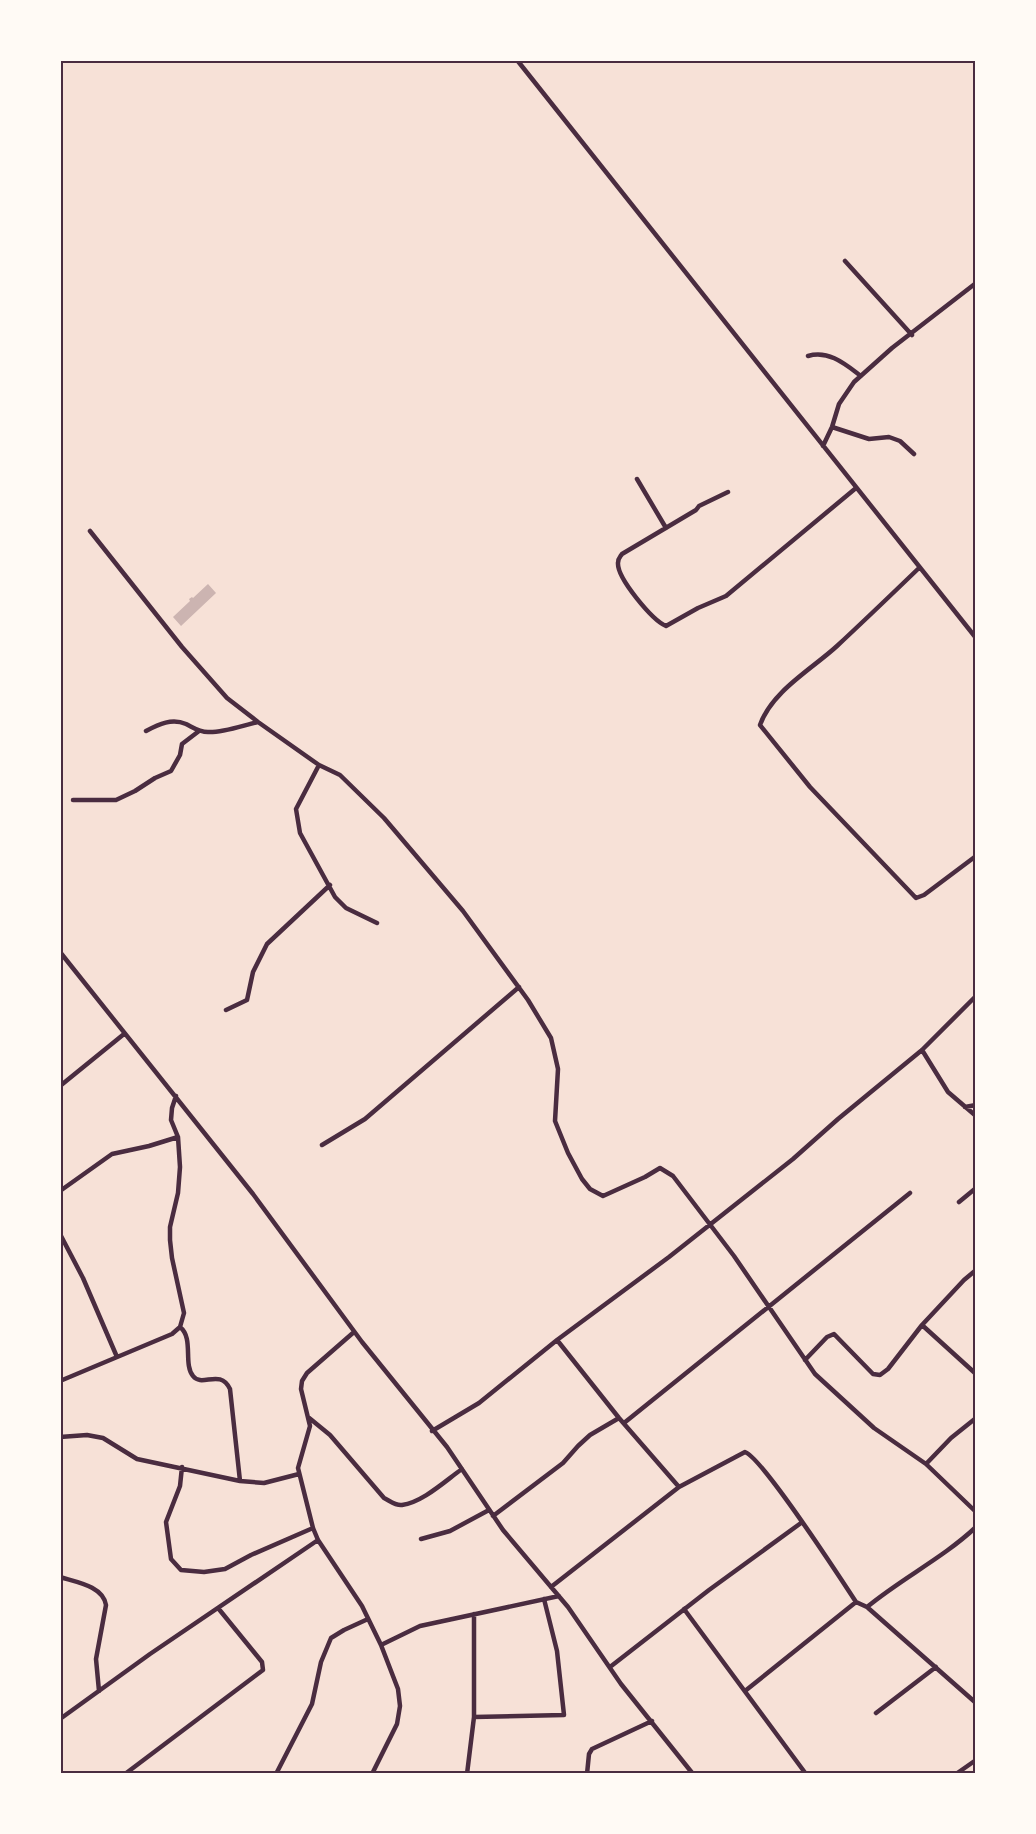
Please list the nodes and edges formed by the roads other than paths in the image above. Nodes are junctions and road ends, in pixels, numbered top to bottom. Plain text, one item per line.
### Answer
1 (517, 60) edge
2 (846, 261) dead end
3 (976, 283) edge
4 (912, 334) junction
5 (808, 356) dead end
6 (861, 376) junction
7 (832, 427) junction
8 (823, 446) junction
9 (914, 453) dead end
10 (637, 479) dead end
11 (856, 488) junction
12 (728, 492) dead end
13 (666, 528) junction
14 (90, 531) dead end
15 (919, 568) junction
16 (976, 638) edge
17 (258, 722) junction
18 (146, 731) dead end
19 (199, 731) junction
20 (320, 765) junction
21 (73, 800) dead end
22 (976, 856) edge
23 (330, 885) junction
24 (377, 923) dead end
25 (60, 952) edge
26 (519, 987) junction
27 (976, 996) edge
28 (226, 1010) dead end
29 (124, 1034) junction
30 (922, 1050) junction
31 (60, 1086) edge
32 (176, 1096) junction
33 (976, 1105) edge
34 (965, 1107) junction
35 (975, 1114) edge
36 (178, 1137) junction
37 (322, 1145) dead end
38 (976, 1188) edge
39 (60, 1191) edge
40 (910, 1193) dead end
41 (959, 1202) dead end
42 (709, 1226) junction
43 (60, 1234) edge
44 (976, 1270) edge
45 (770, 1307) junction
46 (922, 1325) junction
47 (180, 1327) junction
48 (354, 1332) junction
49 (557, 1340) junction
50 (117, 1357) junction
51 (805, 1360) junction
52 (976, 1374) edge
53 (60, 1381) edge
54 (308, 1417) junction
55 (619, 1418) junction
56 (976, 1418) edge
57 (624, 1423) junction
58 (432, 1431) junction
59 (60, 1437) edge
60 (926, 1464) junction
61 (182, 1467) junction
62 (462, 1469) junction
63 (299, 1474) junction
64 (240, 1481) junction
65 (679, 1487) junction
66 (489, 1510) junction
67 (976, 1512) edge
68 (493, 1516) junction
69 (801, 1522) junction
70 (976, 1527) edge
71 (313, 1528) junction
72 (421, 1539) dead end
73 (318, 1540) junction
74 (60, 1577) edge
75 (551, 1587) junction
76 (559, 1596) junction
77 (544, 1599) junction
78 (856, 1602) junction
79 (867, 1607) junction
80 (218, 1608) junction
81 (684, 1610) junction
82 (474, 1614) junction
83 (368, 1619) junction
84 (381, 1645) junction
85 (610, 1667) junction
86 (936, 1667) junction
87 (99, 1691) junction
88 (745, 1691) junction
89 (976, 1703) edge
90 (876, 1713) dead end
91 (474, 1718) junction
92 (60, 1719) edge
93 (652, 1720) junction
94 (976, 1760) edge
95 (125, 1774) edge
96 (276, 1774) edge
97 (372, 1774) edge
98 (467, 1774) edge
99 (587, 1774) edge
100 (693, 1774) edge
101 (806, 1774) edge
102 (956, 1774) edge

1 - 8 street
2 - 4 street
3 - 4 street
4 - 6 street
5 - 6 street
6 - 7 street
7 - 8 street
7 - 9 street
8 - 11 street
10 - 13 street
11 - 13 street
11 - 15 street
12 - 13 street
14 - 17 street
15 - 16 street
15 - 22 street
17 - 19 street
17 - 20 street
18 - 19 street
19 - 21 street
20 - 23 street
20 - 26 street
23 - 24 street
23 - 28 street
25 - 29 street
26 - 37 street
26 - 42 street
27 - 30 street
29 - 31 street
29 - 32 street
30 - 34 street
30 - 42 street
32 - 36 street
32 - 48 street
33 - 34 street
34 - 35 street
36 - 39 street
36 - 47 street
38 - 41 street
40 - 45 street
42 - 45 street
42 - 49 street
43 - 50 street
44 - 46 street
45 - 51 street
45 - 57 street
46 - 51 street
46 - 52 street
47 - 50 street
47 - 64 street
48 - 54 street
48 - 58 street
49 - 55 street
49 - 58 street
50 - 53 street
51 - 60 street
54 - 62 street
54 - 63 street
55 - 57 street
55 - 68 street
56 - 60 street
57 - 65 street
58 - 62 street
59 - 61 street
60 - 67 street
61 - 64 street
61 - 71 street
62 - 66 street
63 - 64 street
63 - 71 street
65 - 69 street
65 - 75 street
66 - 68 street
66 - 72 street
68 - 75 street
69 - 78 street
69 - 81 street
70 - 79 street
71 - 73 street
73 - 80 street
73 - 83 street
74 - 87 street
75 - 76 street
76 - 77 street
76 - 85 street
77 - 82 street
77 - 91 street
78 - 79 street
78 - 88 street
79 - 86 street
80 - 87 street
80 - 95 street
81 - 85 street
81 - 88 street
82 - 84 street
82 - 91 street
83 - 84 street
83 - 96 street
84 - 97 street
85 - 93 street
86 - 89 street
86 - 90 street
87 - 92 street
88 - 101 street
91 - 98 street
93 - 99 street
93 - 100 street
94 - 102 street

